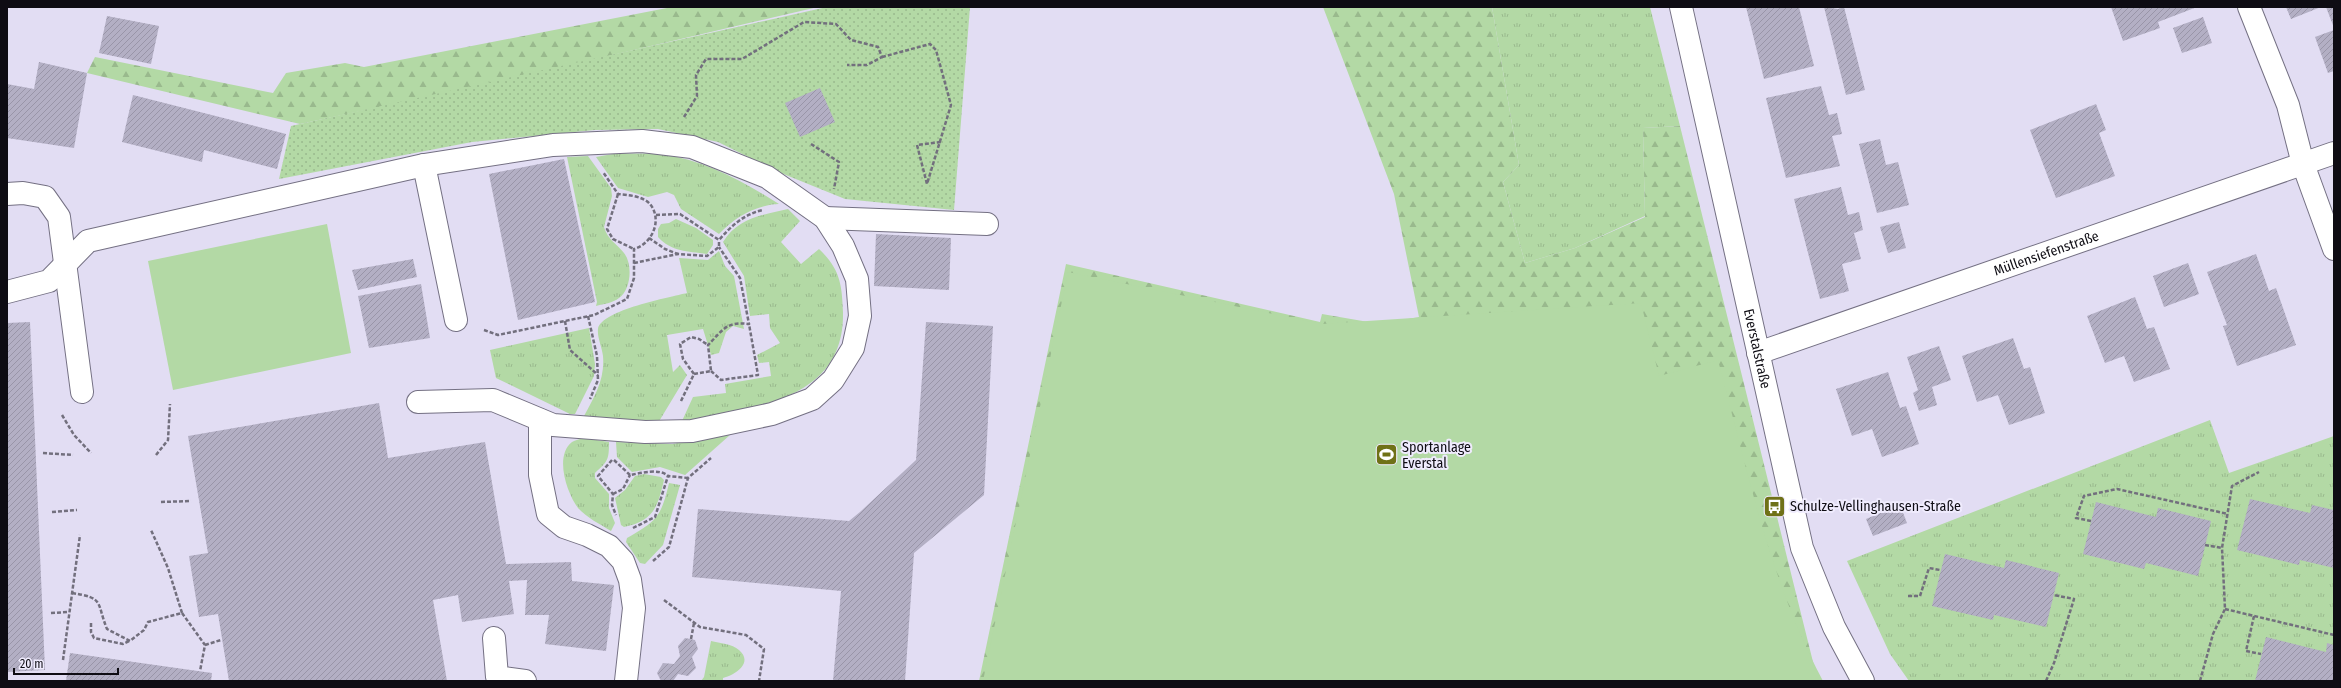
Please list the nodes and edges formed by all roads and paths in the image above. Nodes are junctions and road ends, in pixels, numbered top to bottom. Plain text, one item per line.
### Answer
1 (1681, 7) edge
2 (2249, 7) edge
3 (882, 57) junction
4 (847, 64) dead end
5 (941, 142) junction
6 (584, 143) junction
7 (810, 144) dead end
8 (681, 145) junction
9 (2334, 153) edge
10 (2303, 164) junction
11 (424, 165) junction
12 (7, 194) edge
13 (618, 194) junction
14 (804, 203) junction
15 (656, 215) junction
16 (825, 218) junction
17 (987, 224) dead end
18 (649, 238) junction
19 (719, 240) junction
20 (719, 247) junction
21 (634, 249) junction
22 (2334, 249) edge
23 (678, 254) junction
24 (634, 263) junction
25 (65, 265) junction
26 (7, 292) edge
27 (588, 316) junction
28 (456, 320) joint
29 (565, 321) junction
30 (748, 324) junction
31 (708, 345) junction
32 (1758, 353) junction
33 (711, 372) junction
34 (694, 374) junction
35 (598, 376) junction
36 (82, 392) dead end
37 (418, 402) dead end
38 (170, 404) dead end
39 (61, 412) dead end
40 (540, 420) junction
41 (574, 427) junction
42 (665, 432) junction
43 (43, 453) dead end
44 (91, 453) dead end
45 (716, 454) dead end
46 (73, 455) dead end
47 (156, 455) dead end
48 (612, 459) dead end
49 (2259, 472) dead end
50 (630, 474) dead end
51 (688, 478) junction
52 (613, 494) junction
53 (191, 501) dead end
54 (161, 502) dead end
55 (77, 510) dead end
56 (52, 512) dead end
57 (2228, 514) junction
58 (2091, 521) dead end
59 (152, 530) dead end
60 (80, 535) dead end
61 (613, 542) junction
62 (2205, 545) dead end
63 (2222, 548) junction
64 (1940, 570) dead end
65 (630, 580) junction
66 (72, 594) junction
67 (660, 594) dead end
68 (2054, 595) dead end
69 (1908, 596) dead end
70 (2225, 609) junction
71 (69, 612) junction
72 (51, 613) dead end
73 (182, 613) junction
74 (2254, 616) junction
75 (91, 623) dead end
76 (694, 623) junction
77 (2334, 635) edge
78 (494, 638) dead end
79 (690, 639) dead end
80 (222, 640) dead end
81 (130, 641) junction
82 (205, 645) junction
83 (2261, 654) dead end
84 (63, 660) dead end
85 (200, 671) dead end
86 (525, 681) edge
87 (626, 681) edge
88 (759, 681) edge
89 (1863, 681) edge
90 (2046, 681) edge
91 (2200, 681) edge

1 - 32 street, Everstalstraße
2 - 10 street
3 - 4 path
3 - 5 path
3 - 8 path
5 - 5 path
6 - 8 street
6 - 11 street
6 - 13 path
7 - 16 path
8 - 14 street
9 - 10 street, Müllensiefenstraße
10 - 22 street
10 - 32 street, Müllensiefenstraße
11 - 25 street
11 - 28 street
12 - 25 street
13 - 15 path
13 - 21 path
14 - 16 street
14 - 19 path
15 - 18 path
15 - 19 path
16 - 17 street
16 - 42 street
18 - 21 path
18 - 23 path
19 - 20 path
20 - 23 path
20 - 30 path
21 - 24 path
23 - 24 path
24 - 27 path
25 - 26 street
25 - 36 street
27 - 29 path
27 - 35 path
28 - 29 path
29 - 35 path
30 - 31 path
30 - 33 path
31 - 33 path
31 - 34 path
32 - 89 street, Everstalstraße
33 - 34 path
34 - 42 path
35 - 41 path
37 - 40 street
38 - 47 path
39 - 44 path
40 - 41 street
40 - 61 street
41 - 42 street
43 - 46 path
45 - 51 path
48 - 52 path
49 - 57 path
50 - 52 path
51 - 61 path
51 - 65 path
52 - 61 path
53 - 54 path
55 - 56 path
57 - 58 path
57 - 63 path
59 - 73 path
60 - 66 path
61 - 65 street
62 - 63 path
63 - 70 path
64 - 69 path
65 - 87 street
66 - 71 path
66 - 81 path
67 - 76 path
68 - 90 path
70 - 74 path
70 - 91 path
71 - 72 path
71 - 84 path
73 - 81 path
73 - 82 path
74 - 77 path
74 - 83 path
75 - 81 path
76 - 79 path
76 - 88 path
78 - 86 street
80 - 82 path
82 - 85 path

